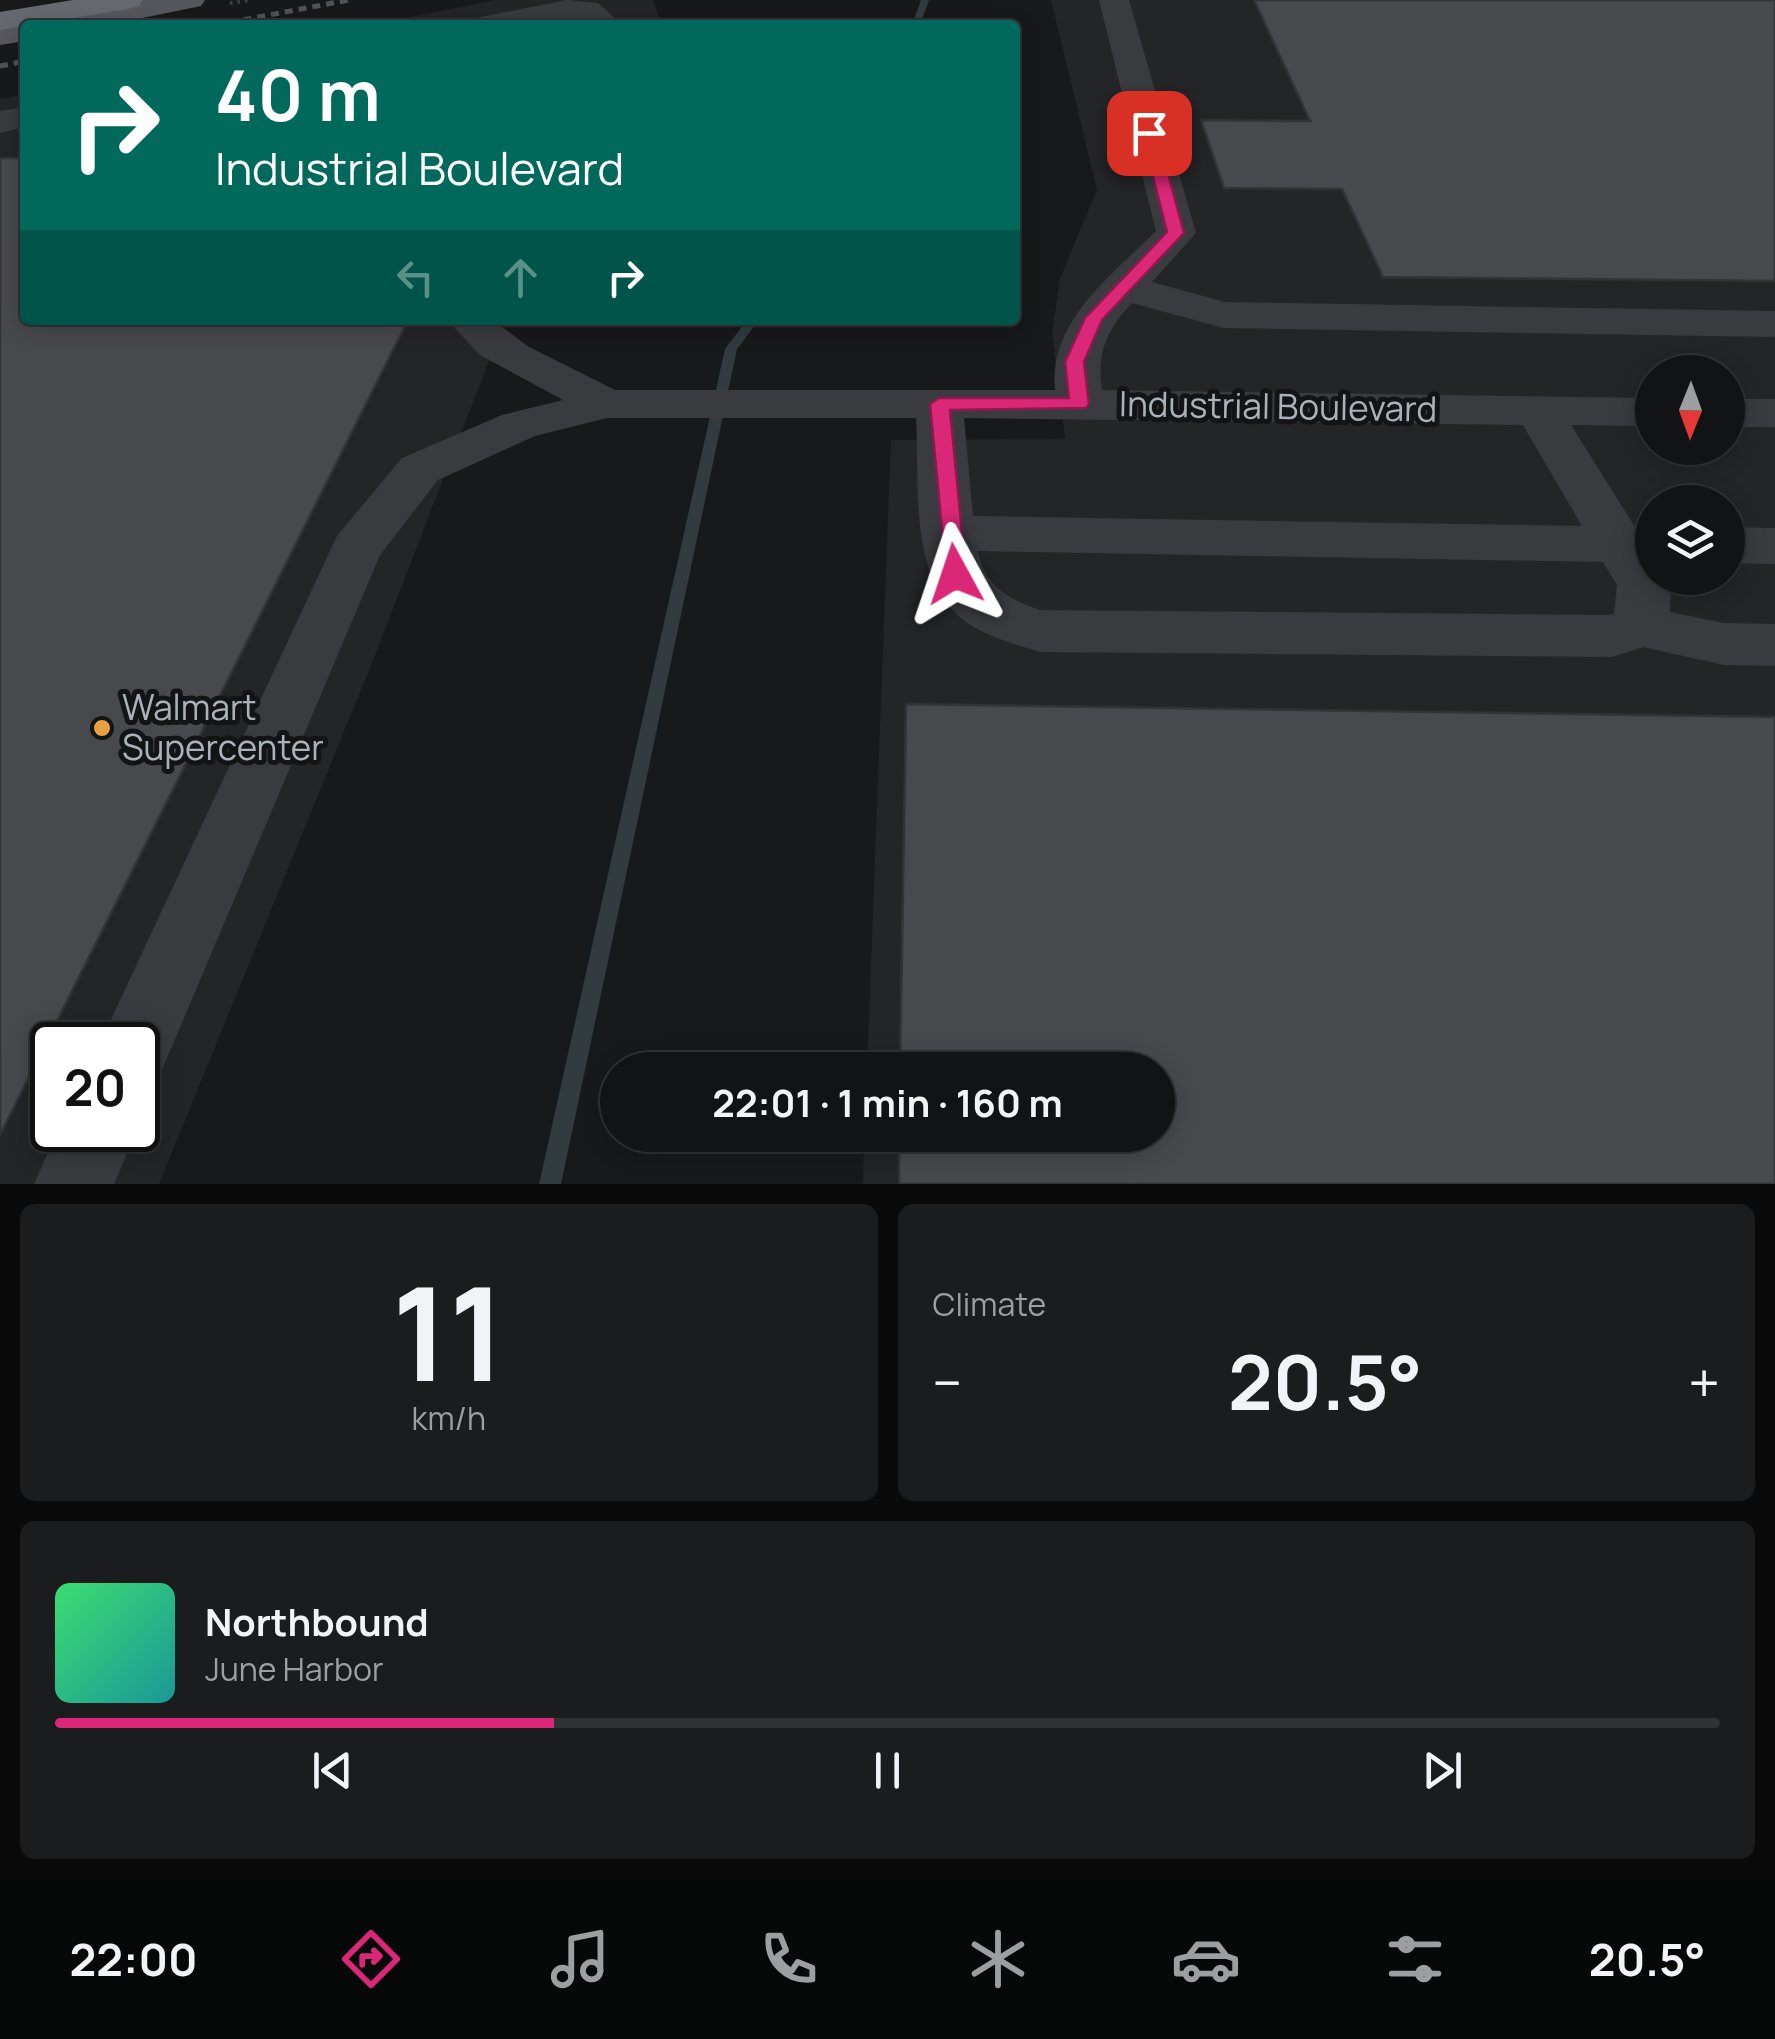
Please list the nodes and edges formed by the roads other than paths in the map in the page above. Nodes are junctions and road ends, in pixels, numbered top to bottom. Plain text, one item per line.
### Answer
1 (25, 0) edge
2 (128, 0) edge
3 (190, 0) edge
4 (1114, 0) edge
5 (0, 4) edge
6 (87, 20) edge
7 (511, 20) edge
8 (601, 20) edge
9 (0, 21) edge
10 (1124, 287) junction
11 (1775, 324) edge
12 (473, 325) edge
13 (607, 404) junction
14 (939, 404) junction
15 (1080, 404) junction
16 (1538, 410) junction
17 (1635, 412) edge
18 (1745, 413) edge
19 (1775, 413) edge
20 (951, 533) junction
21 (1635, 543) edge
22 (1635, 544) edge
23 (1745, 545) edge
24 (1775, 546) edge
25 (1643, 595) edge
26 (1641, 626) junction
27 (1775, 644) edge
28 (146, 1022) edge
29 (88, 1152) edge
30 (74, 1184) edge

1 - 5 highway
2 - 9 highway
3 - 6 main road
4 - 10 street
7 - 8 street
10 - 11 street
10 - 15 street
12 - 13 street
13 - 14 street, Industrial Boulevard
13 - 28 street, Industrial Boulevard
14 - 15 street, Industrial Boulevard
14 - 20 street
15 - 16 street, Industrial Boulevard
16 - 17 street, Industrial Boulevard
16 - 21 street
18 - 19 street
20 - 22 street
20 - 26 street
23 - 24 street
25 - 26 street
26 - 27 street
29 - 30 street

